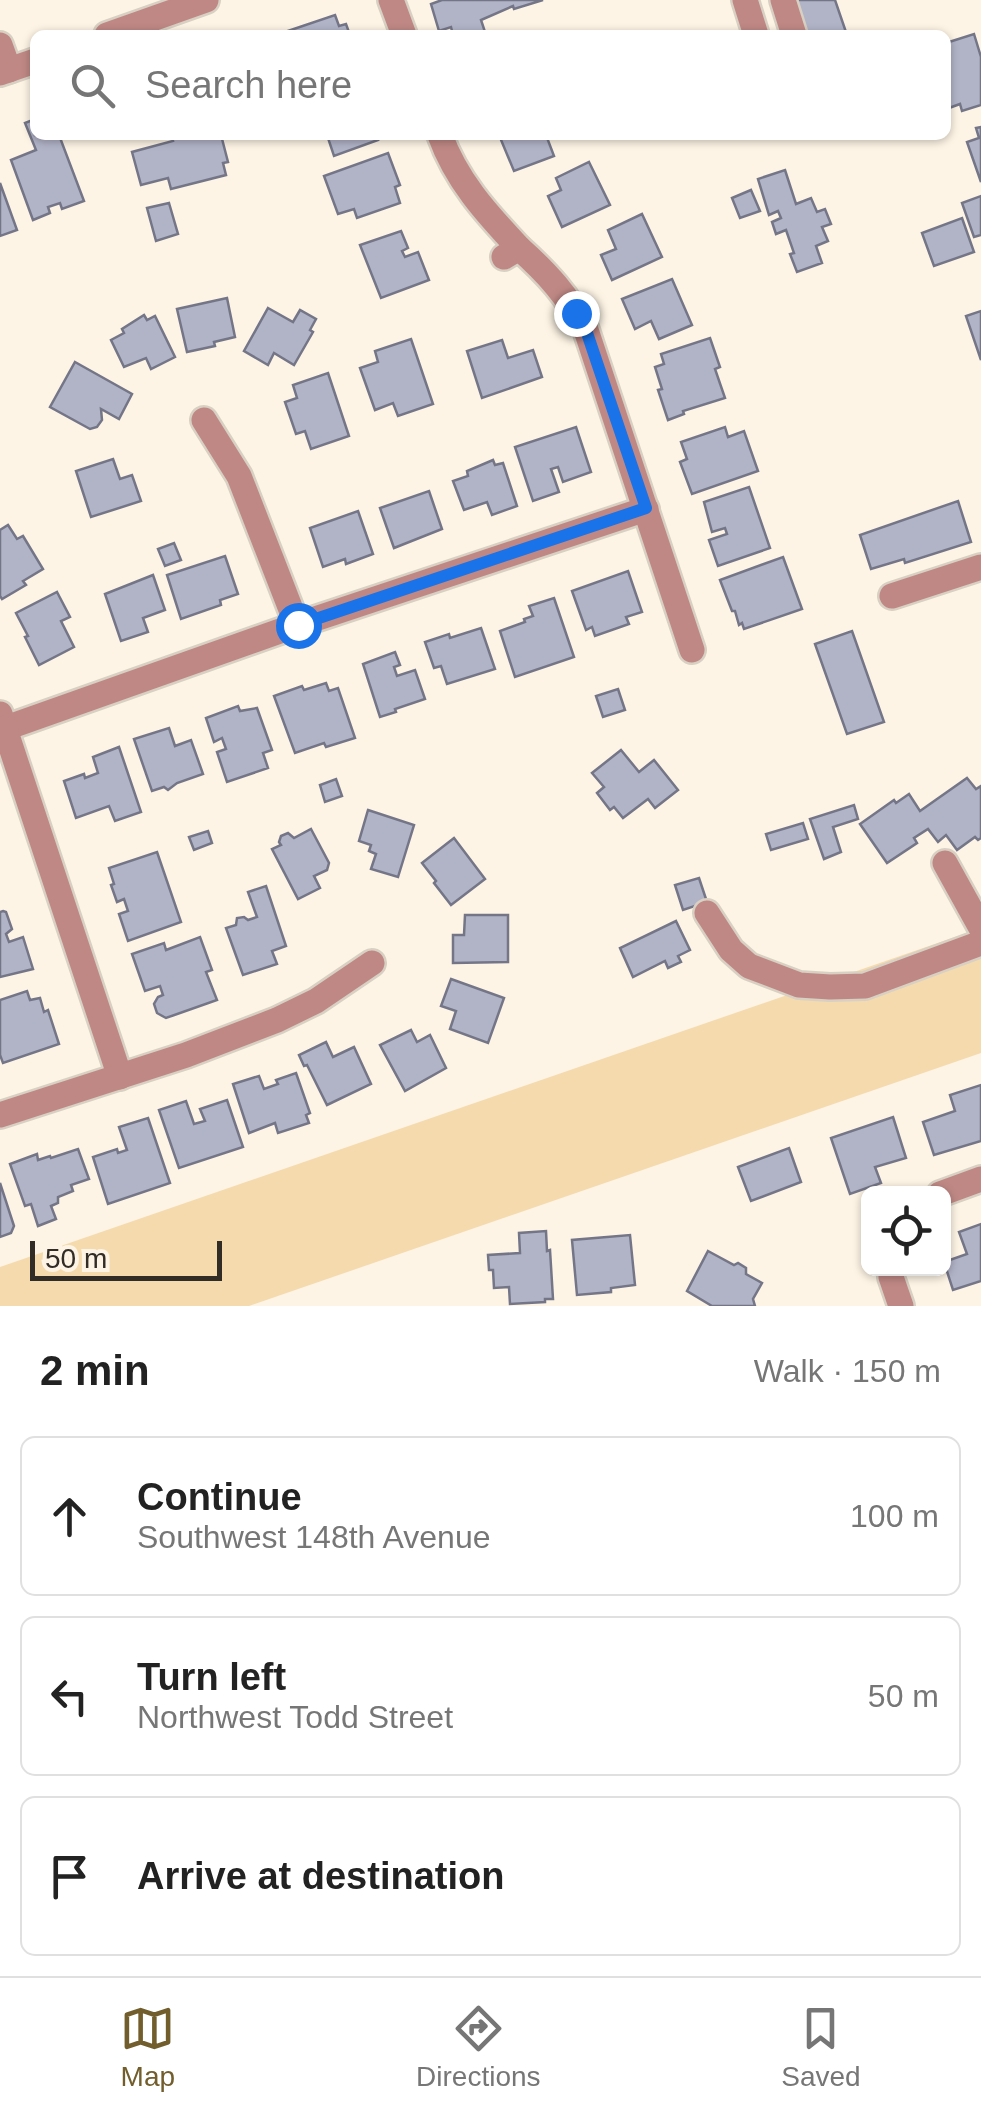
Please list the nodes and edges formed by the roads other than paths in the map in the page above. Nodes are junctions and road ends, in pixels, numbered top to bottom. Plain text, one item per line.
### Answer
1 (205, 0) edge
2 (391, 0) edge
3 (745, 0) edge
4 (783, 0) edge
5 (121, 30) edge
6 (402, 30) edge
7 (754, 30) edge
8 (792, 30) edge
9 (0, 44) edge
10 (30, 62) edge
11 (4, 71) edge
12 (442, 140) edge
13 (204, 420) dead end
14 (646, 508) junction
15 (981, 567) edge
16 (892, 596) dead end
17 (298, 625) junction
18 (692, 650) dead end
19 (3, 721) edge
20 (945, 863) dead end
21 (706, 914) dead end
22 (981, 928) edge
23 (981, 942) edge
24 (372, 963) dead end
25 (120, 1077) junction
26 (0, 1115) edge
27 (981, 1178) edge
28 (951, 1190) edge
29 (891, 1276) edge
30 (901, 1306) edge

1 - 5 street
2 - 6 street
3 - 7 street
4 - 8 street
9 - 11 street
10 - 11 street
12 - 14 street
13 - 17 street
14 - 17 street
14 - 18 street
15 - 16 street
17 - 19 street
19 - 25 street
20 - 22 street
21 - 23 street
24 - 25 street
25 - 26 street
27 - 28 street
29 - 30 street

